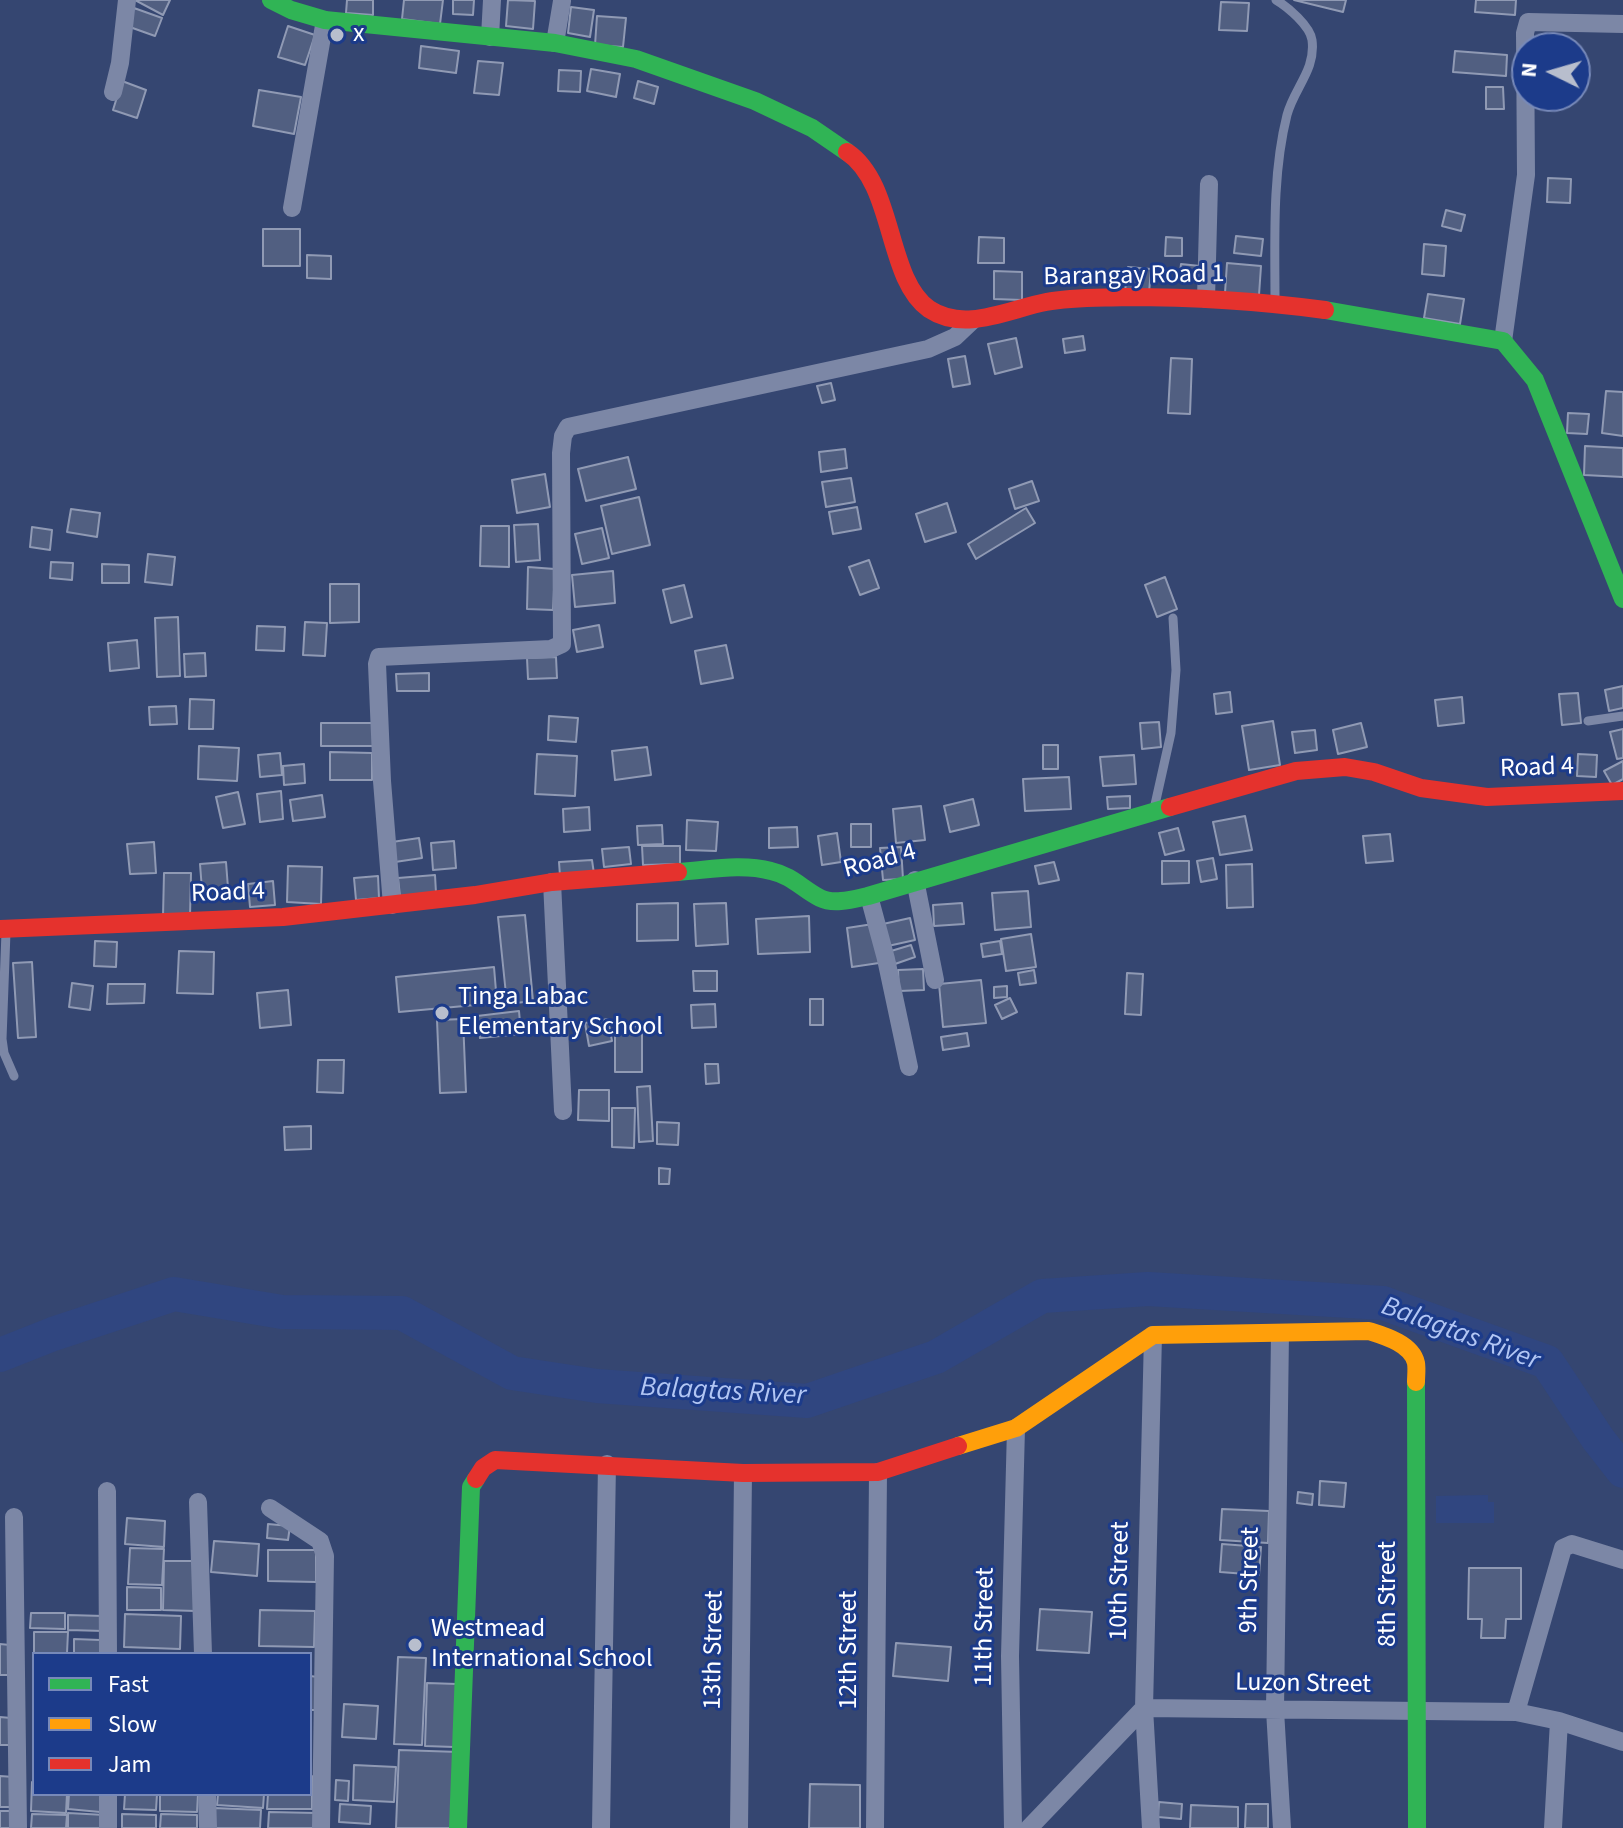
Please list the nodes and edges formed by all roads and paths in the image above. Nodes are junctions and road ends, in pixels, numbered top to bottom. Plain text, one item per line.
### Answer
1 (127, 0) edge
2 (271, 0) edge
3 (492, 0) edge
4 (1276, 0) edge
5 (562, 1) edge
6 (325, 20) junction
7 (1623, 24) edge
8 (490, 37) junction
9 (555, 43) junction
10 (113, 92) dead end
11 (1209, 184) dead end
12 (292, 208) dead end
13 (1206, 299) junction
14 (1275, 304) junction
15 (973, 320) junction
16 (1503, 341) junction
17 (1623, 599) edge
18 (1173, 618) dead end
19 (1623, 716) edge
20 (1588, 721) dead end
21 (1623, 791) edge
22 (1153, 812) junction
23 (915, 880) junction
24 (552, 882) junction
25 (869, 896) junction
26 (392, 905) junction
27 (3, 929) edge
28 (935, 980) dead end
29 (909, 1067) dead end
30 (14, 1076) dead end
31 (563, 1111) dead end
32 (1280, 1333) junction
33 (1153, 1335) junction
34 (1016, 1428) junction
35 (607, 1464) junction
36 (878, 1472) junction
37 (743, 1473) junction
38 (107, 1491) dead end
39 (198, 1502) dead end
40 (270, 1508) dead end
41 (14, 1517) dead end
42 (1623, 1560) edge
43 (108, 1652) edge
44 (203, 1652) edge
45 (1144, 1708) junction
46 (1275, 1710) junction
47 (1516, 1712) junction
48 (1415, 1713) junction
49 (1559, 1721) junction
50 (1623, 1742) edge
51 (108, 1796) edge
52 (207, 1796) edge
53 (18, 1828) edge
54 (108, 1828) edge
55 (208, 1828) edge
56 (321, 1828) edge
57 (458, 1828) edge
58 (601, 1828) edge
59 (739, 1828) edge
60 (875, 1828) edge
61 (1013, 1828) edge
62 (1029, 1828) edge
63 (1151, 1828) edge
64 (1282, 1828) edge
65 (1417, 1828) edge
66 (1553, 1828) edge

1 - 10 street
2 - 6 street, Barangay Road 1
3 - 8 street
4 - 14 lane
5 - 9 street
6 - 8 street, Barangay Road 1
6 - 12 street
7 - 16 street
8 - 9 street, Barangay Road 1
9 - 15 street, Barangay Road 1
11 - 13 street
13 - 14 street, Barangay Road 1
13 - 15 street, Barangay Road 1
14 - 16 street, Barangay Road 1
15 - 26 street
16 - 17 street
18 - 22 lane
19 - 20 lane
21 - 22 street, Road 4
22 - 23 street, Road 4
23 - 25 street, Road 4
23 - 28 street
24 - 25 street, Road 4
24 - 26 street, Road 4
24 - 31 street
25 - 29 street
26 - 27 street, Road 4
27 - 30 lane
32 - 33 street
32 - 46 street, 9th Street
32 - 48 street, 8th Street
33 - 34 street
33 - 45 street, 10th Street
34 - 36 street
34 - 61 street, 11th Street
35 - 37 street
35 - 57 street
35 - 58 street
36 - 37 street
36 - 60 street, 12th Street
37 - 59 street, 13th Street
38 - 43 street
39 - 44 street
40 - 56 street
41 - 53 street
42 - 47 street
45 - 46 street, Luzon Street
45 - 62 street
45 - 63 street, 10th Street
46 - 48 street, Luzon Street
46 - 64 street, 9th Street
47 - 48 street, Luzon Street
47 - 49 street, Luzon Street
48 - 65 street, 8th Street
49 - 50 street, Luzon Street
49 - 66 street
51 - 54 street
52 - 55 street

